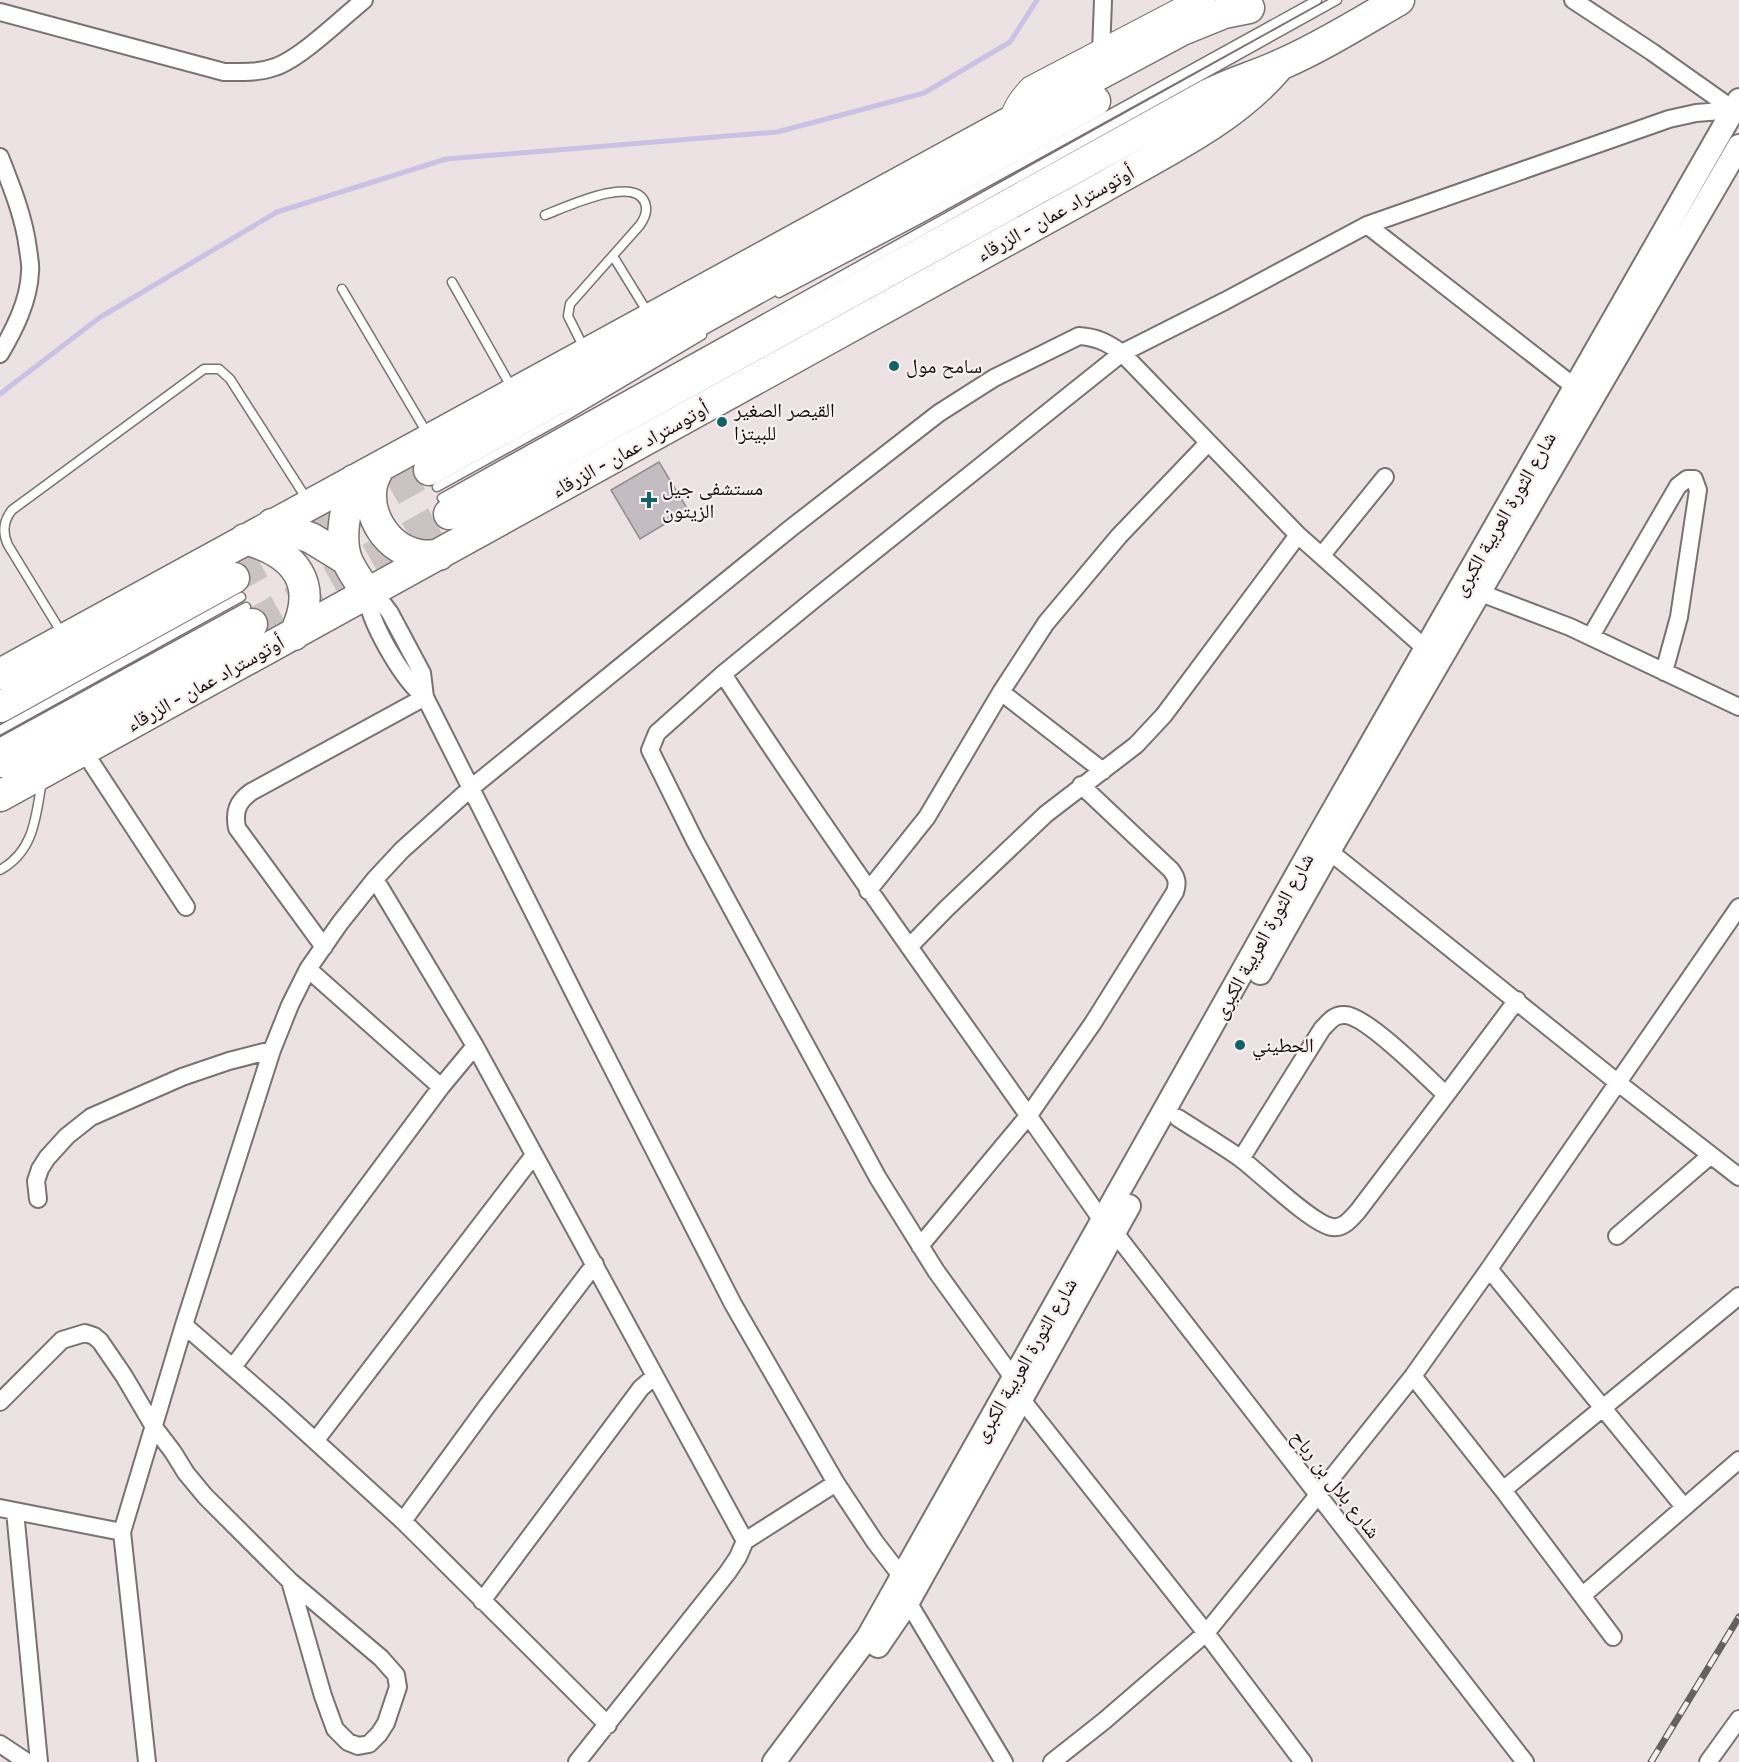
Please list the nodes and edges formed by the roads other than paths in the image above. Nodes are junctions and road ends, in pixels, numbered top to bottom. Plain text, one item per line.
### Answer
1 (364, 0) edge
2 (1103, 0) edge
3 (1202, 0) edge
4 (1317, 0) edge
5 (1337, 0) edge
6 (1399, 0) edge
7 (1573, 0) edge
8 (1255, 4) edge
9 (0, 12) edge
10 (1101, 53) junction
11 (1279, 66) junction
12 (1736, 105) edge
13 (1012, 121) junction
14 (1739, 146) edge
15 (0, 157) edge
16 (544, 215) dead end
17 (1367, 225) junction
18 (613, 256) junction
19 (452, 282) dead end
20 (342, 289) dead end
21 (767, 300) dead end
22 (651, 318) junction
23 (715, 328) dead end
24 (587, 353) junction
25 (1122, 353) junction
26 (0, 354) edge
27 (1576, 388) junction
28 (515, 393) junction
29 (430, 439) junction
30 (1208, 443) junction
31 (366, 473) junction
32 (1385, 477) dead end
33 (433, 478) joint
34 (310, 503) junction
35 (445, 506) joint
36 (272, 524) junction
37 (1298, 535) junction
38 (245, 539) junction
39 (439, 555) junction
40 (1322, 555) junction
41 (347, 560) junction
42 (1478, 592) junction
43 (368, 594) junction
44 (243, 602) junction
45 (294, 635) junction
46 (1591, 636) junction
47 (65, 638) junction
48 (1426, 649) junction
49 (1664, 672) junction
50 (0, 674) edge
51 (723, 674) junction
52 (1001, 692) junction
53 (425, 697) junction
54 (0, 707) edge
55 (1739, 707) edge
56 (0, 730) edge
57 (0, 742) edge
58 (83, 750) junction
59 (0, 762) edge
60 (1103, 771) junction
61 (43, 772) junction
62 (1081, 785) junction
63 (471, 788) junction
64 (0, 796) edge
65 (1323, 844) junction
66 (0, 870) edge
67 (375, 879) junction
68 (868, 891) junction
69 (186, 907) dead end
70 (1739, 907) edge
71 (324, 947) junction
72 (909, 947) junction
73 (308, 969) junction
74 (1517, 1000) junction
75 (475, 1046) junction
76 (272, 1050) junction
77 (1617, 1082) junction
78 (441, 1087) junction
79 (1446, 1095) junction
80 (1029, 1115) junction
81 (1178, 1118) junction
82 (534, 1155) junction
83 (1711, 1155) junction
84 (1241, 1159) junction
85 (1739, 1177) edge
86 (38, 1199) dead end
87 (1109, 1227) junction
88 (1617, 1236) dead end
89 (920, 1246) junction
90 (595, 1264) junction
91 (1489, 1269) junction
92 (1739, 1296) edge
93 (184, 1325) junction
94 (233, 1367) junction
95 (655, 1376) junction
96 (1413, 1376) junction
97 (1018, 1390) junction
98 (0, 1402) edge
99 (1604, 1409) junction
100 (154, 1427) junction
101 (316, 1440) junction
102 (1739, 1460) edge
103 (837, 1483) junction
104 (1503, 1490) junction
105 (1318, 1495) junction
106 (1684, 1507) junction
107 (8, 1510) edge
108 (403, 1521) junction
109 (122, 1532) junction
110 (745, 1540) junction
111 (902, 1577) junction
112 (290, 1581) junction
113 (1583, 1595) junction
114 (482, 1601) junction
115 (908, 1602) junction
116 (1206, 1633) junction
117 (1612, 1637) dead end
118 (1738, 1722) edge
119 (608, 1725) junction
120 (0, 1744) edge
121 (27, 1762) edge
122 (39, 1762) edge
123 (147, 1762) edge
124 (578, 1762) edge
125 (774, 1762) edge
126 (790, 1762) edge
127 (1004, 1762) edge
128 (1052, 1762) edge
129 (1303, 1762) edge
130 (1525, 1762) edge
131 (1708, 1762) edge

1 - 9 street
2 - 10 street
3 - 10 main road
4 - 21 lane
5 - 35 lane
6 - 11 highway, أوتوستراد عمان - الزرقاء
7 - 12 street
8 - 13 highway
8 - 33 highway
10 - 13 main road
11 - 35 highway, أوتوستراد عمان - الزرقاء
11 - 39 highway, أوتوستراد عمان - الزرقاء
12 - 17 street
12 - 27 main road, شارع الثورة العربية الكبرى
13 - 22 highway
14 - 42 main road, شارع الثورة العربية الكبرى
15 - 26 street
16 - 18 lane
17 - 25 street
17 - 27 street
18 - 22 lane
18 - 24 lane
19 - 28 lane
20 - 29 lane
22 - 24 highway
23 - 33 lane
24 - 28 highway
25 - 30 street
25 - 51 street
25 - 63 street
27 - 48 main road, شارع الثورة العربية الكبرى
28 - 29 highway
29 - 31 highway
30 - 37 street
30 - 52 street
31 - 34 highway
31 - 39 highway
31 - 41 highway
32 - 40 street
34 - 36 highway
34 - 47 lane
36 - 38 highway
36 - 41 highway
37 - 40 street
37 - 60 street
38 - 45 highway
38 - 47 highway
39 - 43 highway, أوتوستراد عمان - الزرقاء
40 - 48 street
41 - 43 highway
42 - 46 street
42 - 65 main road, شارع الثورة العربية الكبرى
43 - 45 highway, أوتوستراد عمان - الزرقاء
43 - 53 street
44 - 54 highway
44 - 56 lane
44 - 57 lane
44 - 59 highway, أوتوستراد عمان - الزرقاء
45 - 58 highway, أوتوستراد عمان - الزرقاء
46 - 49 street
46 - 49 street
47 - 50 highway
48 - 65 main road, شارع الثورة العربية الكبرى
49 - 55 street
51 - 68 street, شارع بلال بن رباح
51 - 89 street
52 - 60 street
52 - 68 street
53 - 63 street
53 - 71 street
58 - 61 highway, أوتوستراد عمان - الزرقاء
58 - 69 street
60 - 62 street
61 - 64 highway, أوتوستراد عمان - الزرقاء
61 - 66 lane
62 - 72 street
62 - 80 street
63 - 67 street
63 - 103 street
65 - 74 street
65 - 81 main road, شارع الثورة العربية الكبرى
65 - 87 main road, شارع الثورة العربية الكبرى
67 - 71 street
67 - 75 street
68 - 72 street, شارع بلال بن رباح
70 - 77 street
71 - 73 street
72 - 80 street, شارع بلال بن رباح
73 - 76 street
73 - 78 street
74 - 77 street
74 - 79 street
75 - 78 street
75 - 82 street
76 - 86 street
76 - 93 street
77 - 83 street
77 - 91 street
78 - 94 street
79 - 84 street
79 - 84 street
80 - 87 street, شارع بلال بن رباح
80 - 89 street
81 - 84 street
81 - 87 main road, شارع الثورة العربية الكبرى
82 - 90 street
82 - 101 street
83 - 85 street
83 - 88 street
87 - 97 main road, شارع الثورة العربية الكبرى
87 - 105 street, شارع بلال بن رباح
89 - 97 street
90 - 95 street
90 - 108 street
91 - 96 street
91 - 99 street
92 - 99 street
93 - 94 street
93 - 100 street
94 - 101 street
95 - 110 street
95 - 114 street
96 - 104 street
96 - 105 street
97 - 111 main road, شارع الثورة العربية الكبرى
97 - 115 main road, شارع الثورة العربية الكبرى
97 - 116 street
98 - 100 street
99 - 104 street
99 - 106 street
100 - 109 street
100 - 112 street
101 - 108 street
102 - 106 street
103 - 110 street
103 - 111 street
104 - 113 street
105 - 116 street
105 - 130 street, شارع بلال بن رباح
106 - 113 street
107 - 109 street
107 - 122 street
108 - 114 street
109 - 123 street
110 - 119 street
111 - 125 main road, شارع الثورة العربية الكبرى
112 - 112 street
113 - 117 street
114 - 119 street
115 - 126 main road, شارع الثورة العربية الكبرى
115 - 127 street
116 - 128 street
116 - 129 street
118 - 131 street
119 - 124 street
120 - 121 street

